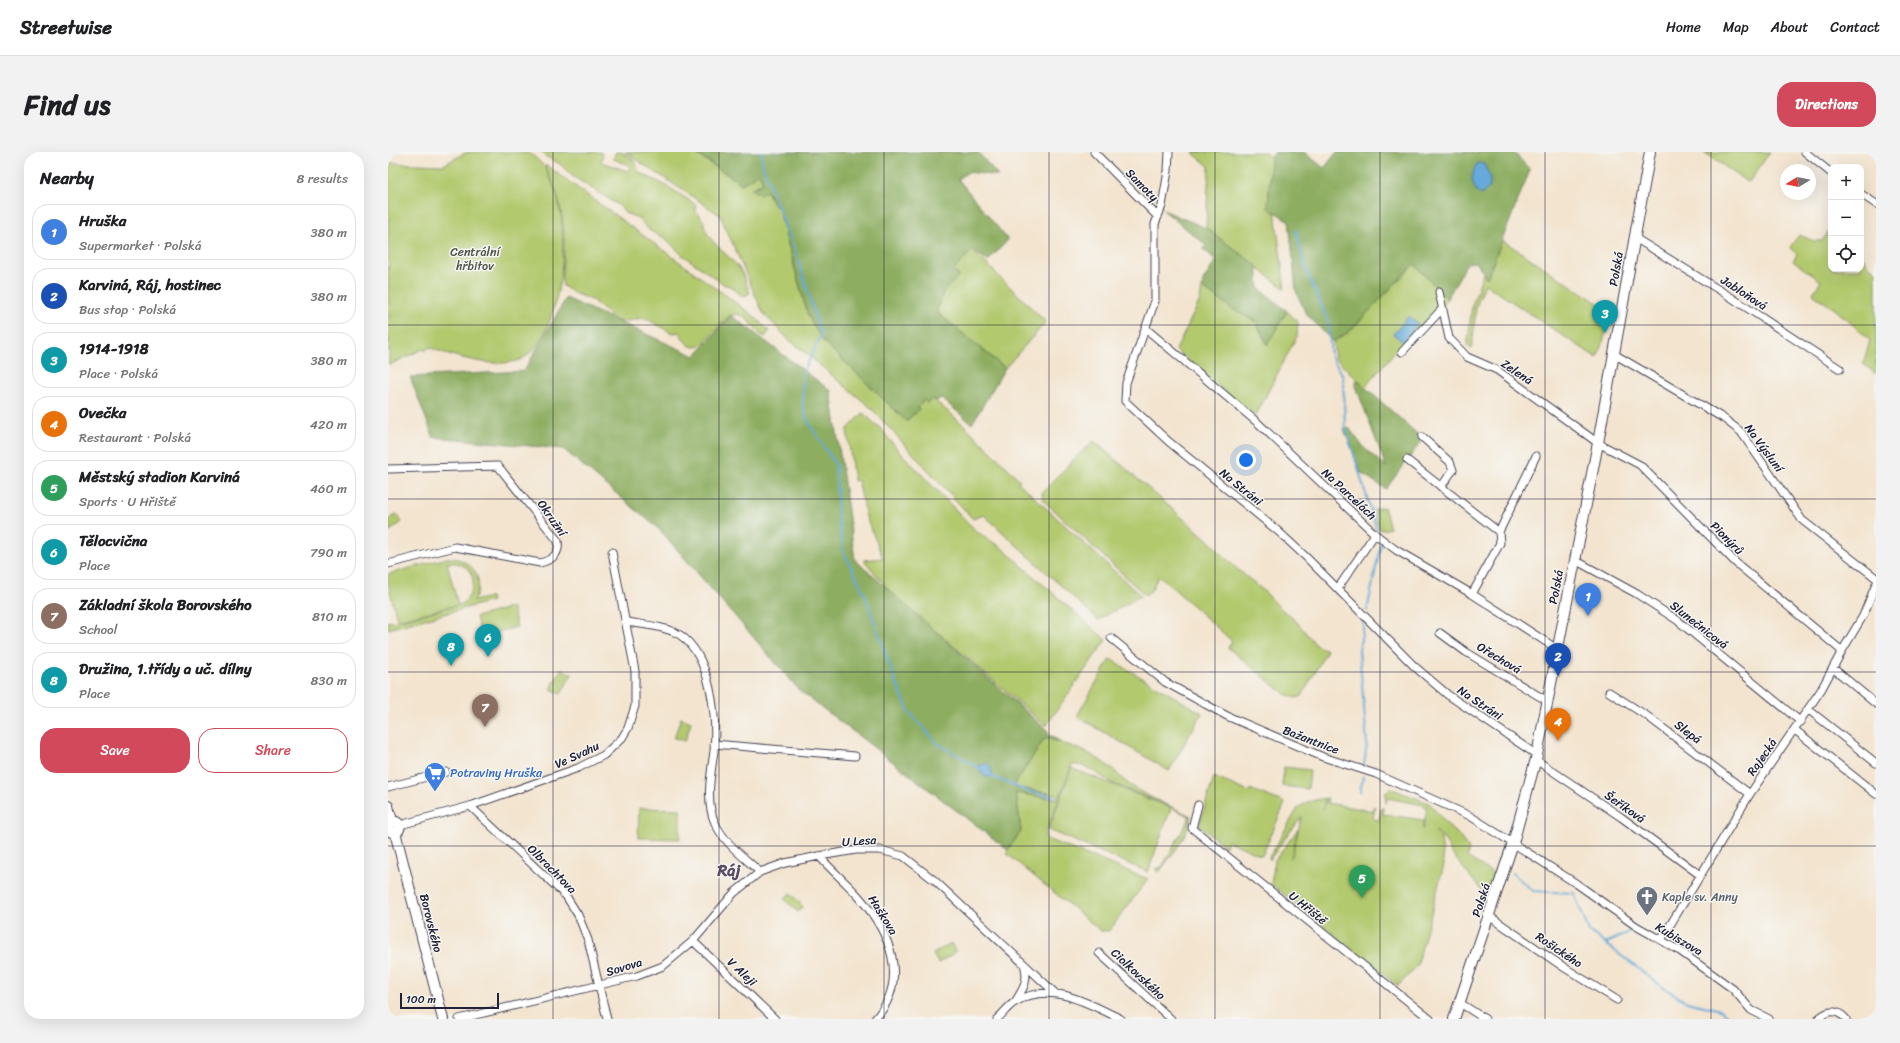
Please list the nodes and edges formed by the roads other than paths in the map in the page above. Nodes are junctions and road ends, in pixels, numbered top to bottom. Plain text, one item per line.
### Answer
1 (1094, 152) edge
2 (1169, 152) edge
3 (1650, 152) edge
4 (1805, 152) edge
5 (1828, 171) edge
6 (1864, 196) edge
7 (1876, 204) edge
8 (1158, 217) junction
9 (1635, 238) junction
10 (1439, 292) dead end
11 (1442, 309) junction
12 (1146, 328) junction
13 (1402, 352) dead end
14 (1614, 354) junction
15 (1840, 369) dead end
16 (1422, 437) dead end
17 (1598, 443) junction
18 (1536, 456) dead end
19 (1407, 460) dead end
20 (388, 469) edge
21 (1441, 487) junction
22 (1499, 532) junction
23 (1375, 534) junction
24 (612, 552) dead end
25 (1575, 560) junction
26 (388, 564) edge
27 (1876, 578) edge
28 (1876, 584) edge
29 (1338, 588) junction
30 (1472, 594) junction
31 (627, 622) junction
32 (1440, 633) dead end
33 (1111, 638) dead end
34 (1557, 649) junction
35 (1842, 650) junction
36 (1833, 668) junction
37 (1609, 692) dead end
38 (1547, 701) junction
39 (1876, 704) edge
40 (1809, 710) junction
41 (1800, 722) junction
42 (1795, 730) junction
43 (714, 744) junction
44 (855, 756) dead end
45 (1537, 758) junction
46 (1876, 763) edge
47 (446, 772) dead end
48 (388, 787) edge
49 (1750, 794) junction
50 (1876, 794) edge
51 (1198, 805) dead end
52 (388, 806) edge
53 (470, 806) junction
54 (393, 827) edge
55 (1514, 843) junction
56 (819, 856) junction
57 (760, 872) junction
58 (1700, 875) junction
59 (1489, 916) junction
60 (1660, 940) junction
61 (693, 941) junction
62 (1099, 953) dead end
63 (1024, 964) junction
64 (600, 986) junction
65 (1054, 992) junction
66 (1617, 1000) dead end
67 (1015, 1002) junction
68 (1460, 1003) junction
69 (1162, 1011) junction
70 (1820, 1017) edge
71 (443, 1019) edge
72 (460, 1019) edge
73 (607, 1019) edge
74 (776, 1019) edge
75 (875, 1019) edge
76 (997, 1019) edge
77 (1121, 1019) edge
78 (1158, 1019) edge
79 (1170, 1019) edge
80 (1430, 1019) edge
81 (1454, 1019) edge
82 (1485, 1019) edge
83 (1768, 1019) edge
84 (1846, 1019) edge

1 - 8 street, Samoty
2 - 8 street, Na Stráni
3 - 9 street, Polská
4 - 5 street
6 - 7 street
8 - 12 street, Na Stráni
9 - 14 street, Polská
9 - 15 street, Jabloňová
10 - 11 street, Zelená
11 - 13 street
11 - 17 street, Zelená
12 - 23 street, Na Parcelách
12 - 29 street, Na Stráni
14 - 17 street, Polská
14 - 27 street, Na Výsluní
16 - 21 street
17 - 25 street, Polská
17 - 35 street, Pionýrů
18 - 22 street
19 - 21 street
20 - 26 street, Okružní
21 - 22 street
22 - 30 street
23 - 29 street
23 - 30 street, Na Parcelách
24 - 31 street, Ve Svahu
25 - 34 street, Polská
25 - 41 street, Slunečnicová
28 - 35 street, Rajecká
29 - 45 street, Na Stráni
30 - 34 street, Na Parcelách
31 - 43 street
31 - 53 street, Ve Svahu
32 - 38 street, Ořechová
33 - 55 street, Bažantnice
34 - 38 street, Polská
35 - 36 street, Rajecká
36 - 39 street
36 - 40 street, Rajecká
37 - 49 street, Slepá
38 - 45 street, Polská
40 - 41 street, Rajecká
40 - 46 street
41 - 42 street, Rajecká
42 - 49 street, Rajecká
42 - 50 street
43 - 44 street
43 - 57 street
45 - 55 street, Polská
45 - 58 street, Šeříková
47 - 48 street
49 - 58 street, Rajecká
51 - 80 street, U Hřiště
52 - 54 street, Borovského
53 - 54 street, Ve Svahu
53 - 64 street, Olbrachtova
54 - 71 street, Borovského
55 - 59 street, Polská
55 - 60 street, Kubiszova
56 - 57 street, U Lesa
56 - 63 street, U Lesa
56 - 75 street, Haškova
57 - 61 street, Sovova
58 - 60 street, Rajecká
59 - 66 street, Rošického
59 - 68 street, Polská
60 - 83 street, Kubiszova
61 - 64 street, Sovova
61 - 74 street, V Aleji
62 - 69 street, Ciolkovského
63 - 65 street, U Lesa
63 - 67 street
64 - 72 street, Sovova
64 - 73 street, Olbrachtova
65 - 67 street
65 - 77 street
67 - 76 street
68 - 81 street, Polská
68 - 82 street
69 - 78 street, Ciolkovského
69 - 79 street, Ciolkovského
70 - 84 street

